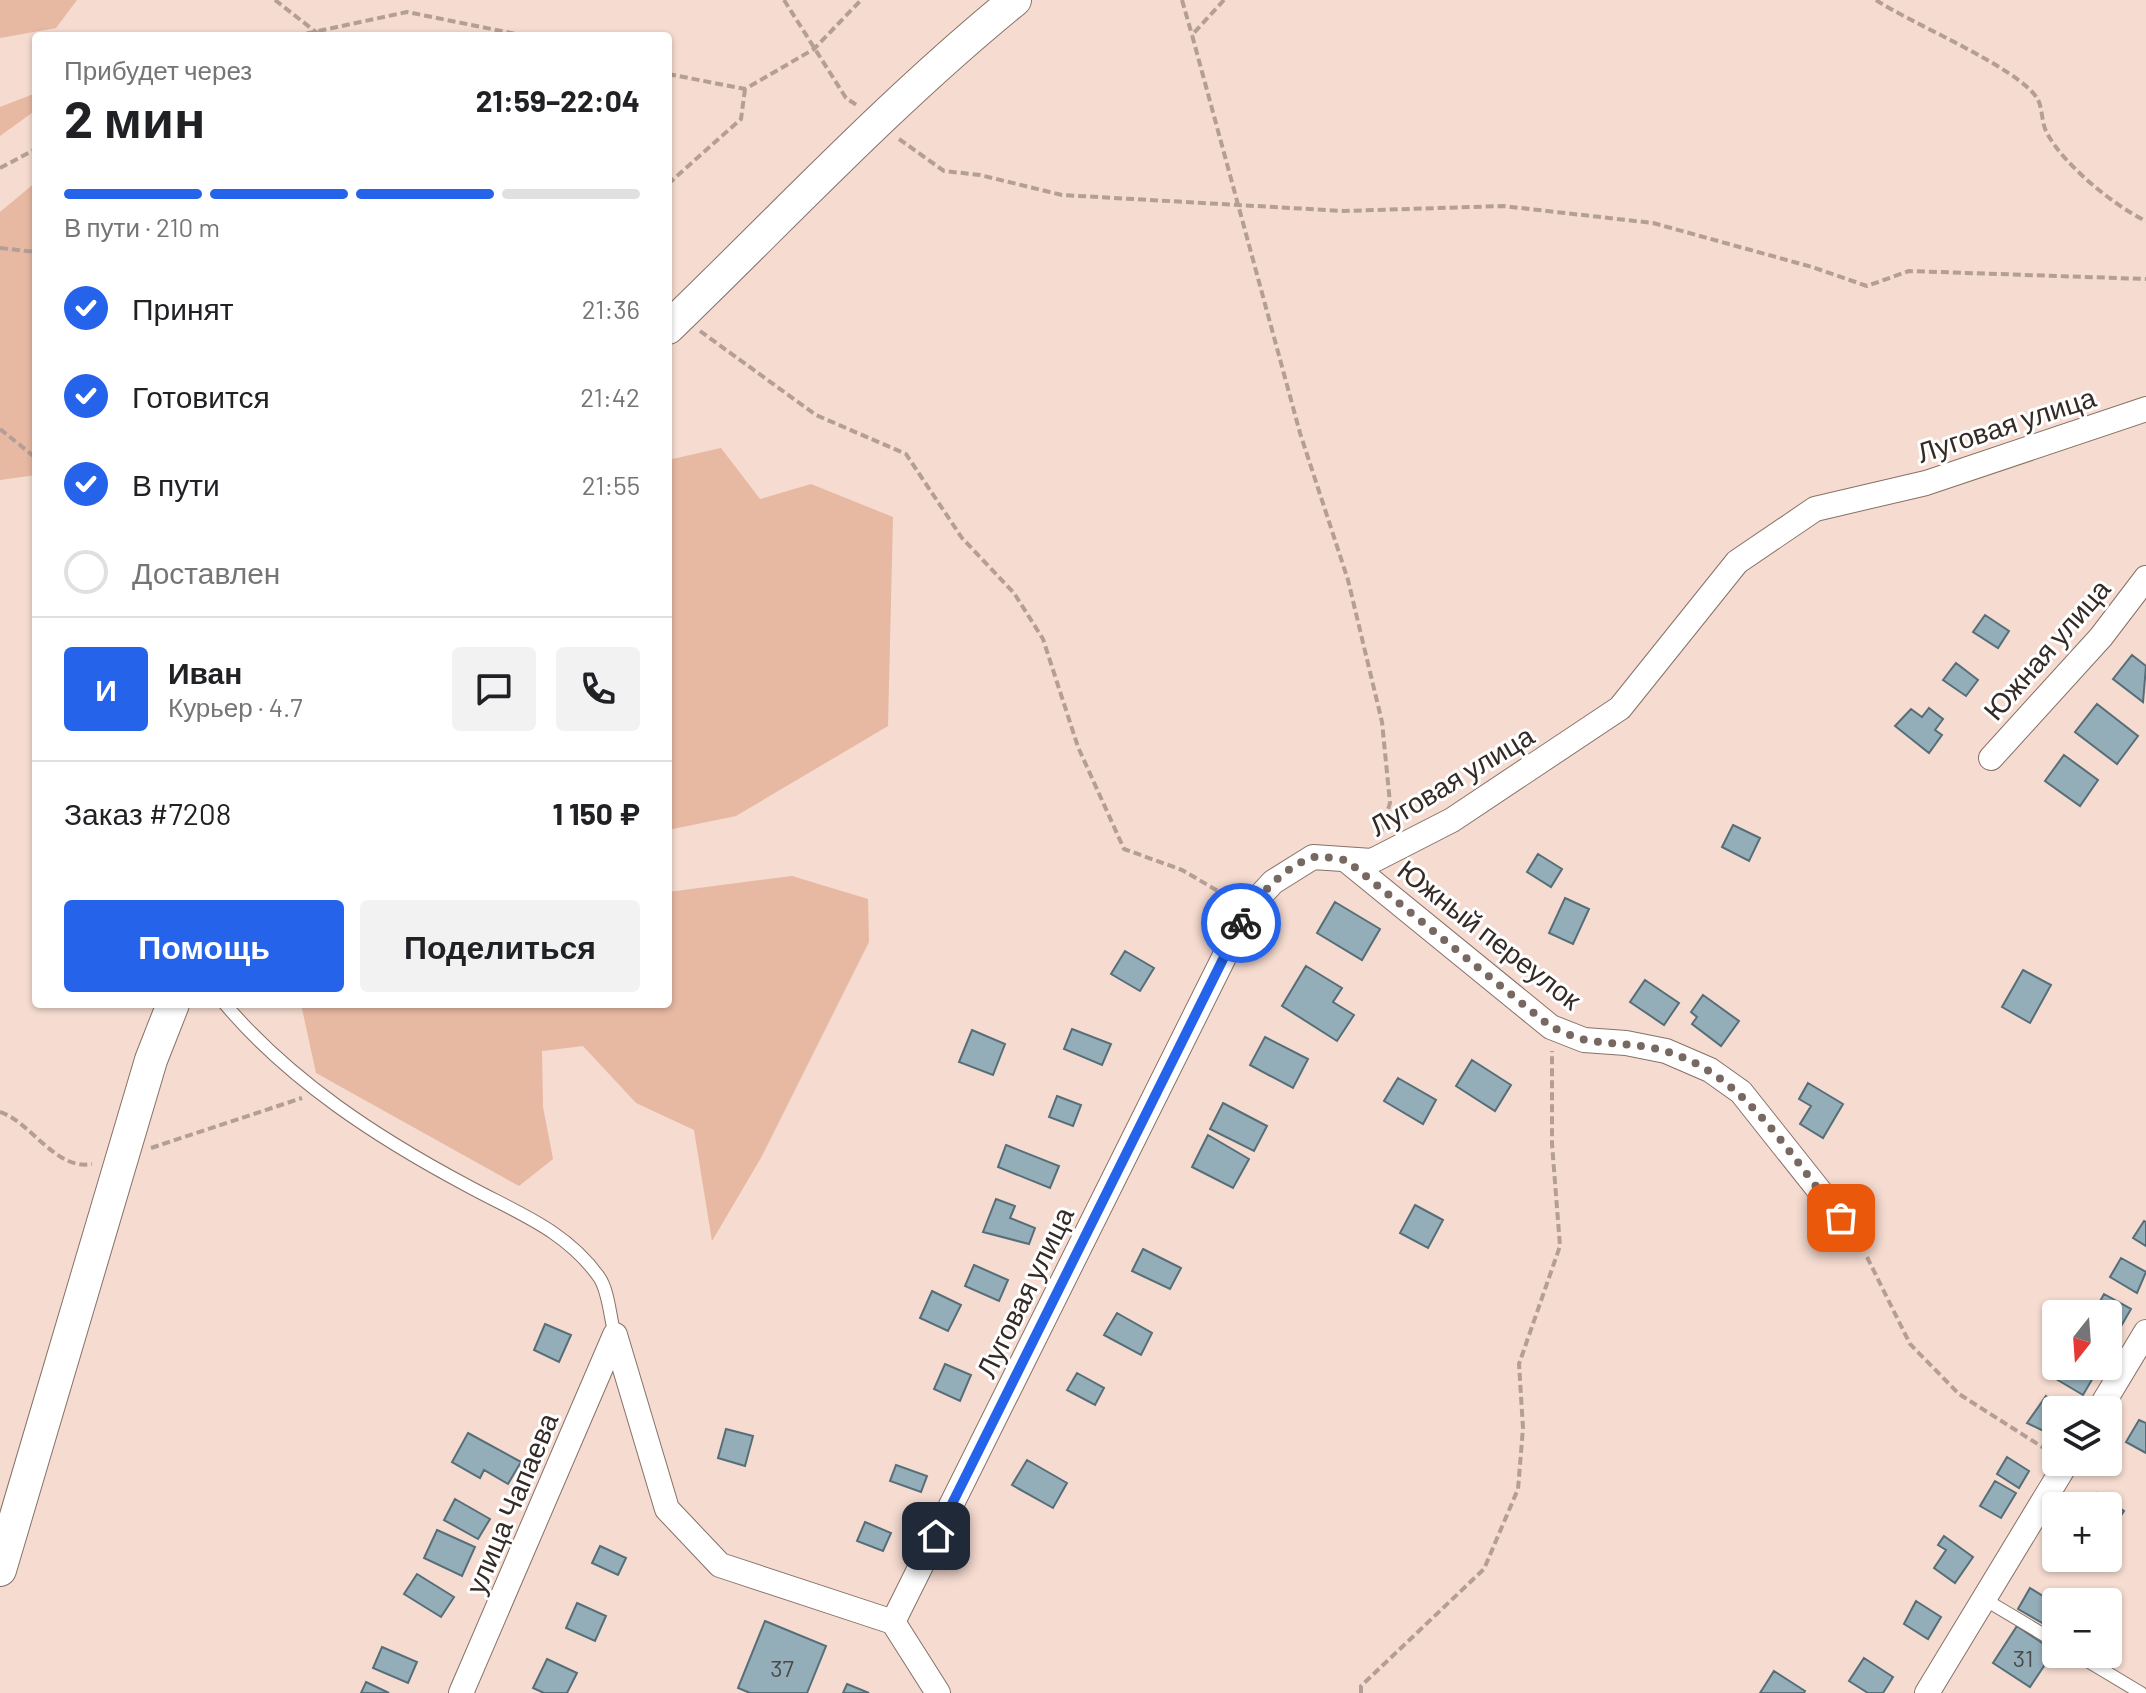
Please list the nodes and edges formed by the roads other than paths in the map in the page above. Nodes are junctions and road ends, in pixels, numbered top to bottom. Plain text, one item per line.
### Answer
1 (1015, 0) edge
2 (674, 322) edge
3 (2146, 409) edge
4 (2146, 578) edge
5 (1991, 758) dead end
6 (1346, 860) junction
7 (171, 1008) edge
8 (228, 1008) edge
9 (1857, 1238) road end
10 (2146, 1332) edge
11 (615, 1335) junction
12 (2107, 1396) edge
13 (2059, 1476) edge
14 (0, 1570) edge
15 (1984, 1599) junction
16 (893, 1622) junction
17 (2042, 1634) edge
18 (2099, 1668) edge
19 (461, 1693) edge
20 (938, 1693) edge
21 (1927, 1693) edge
22 (2141, 1693) edge

1 - 2 street
3 - 6 street, Луговая улица
4 - 5 street, Южная улица
6 - 9 street, Южный переулок
6 - 16 street, Луговая улица
7 - 14 street
8 - 11 lane
10 - 12 street
11 - 16 street
11 - 19 street, улица Чапаева
13 - 15 street
15 - 17 lane
15 - 21 street
16 - 20 street
18 - 22 lane

